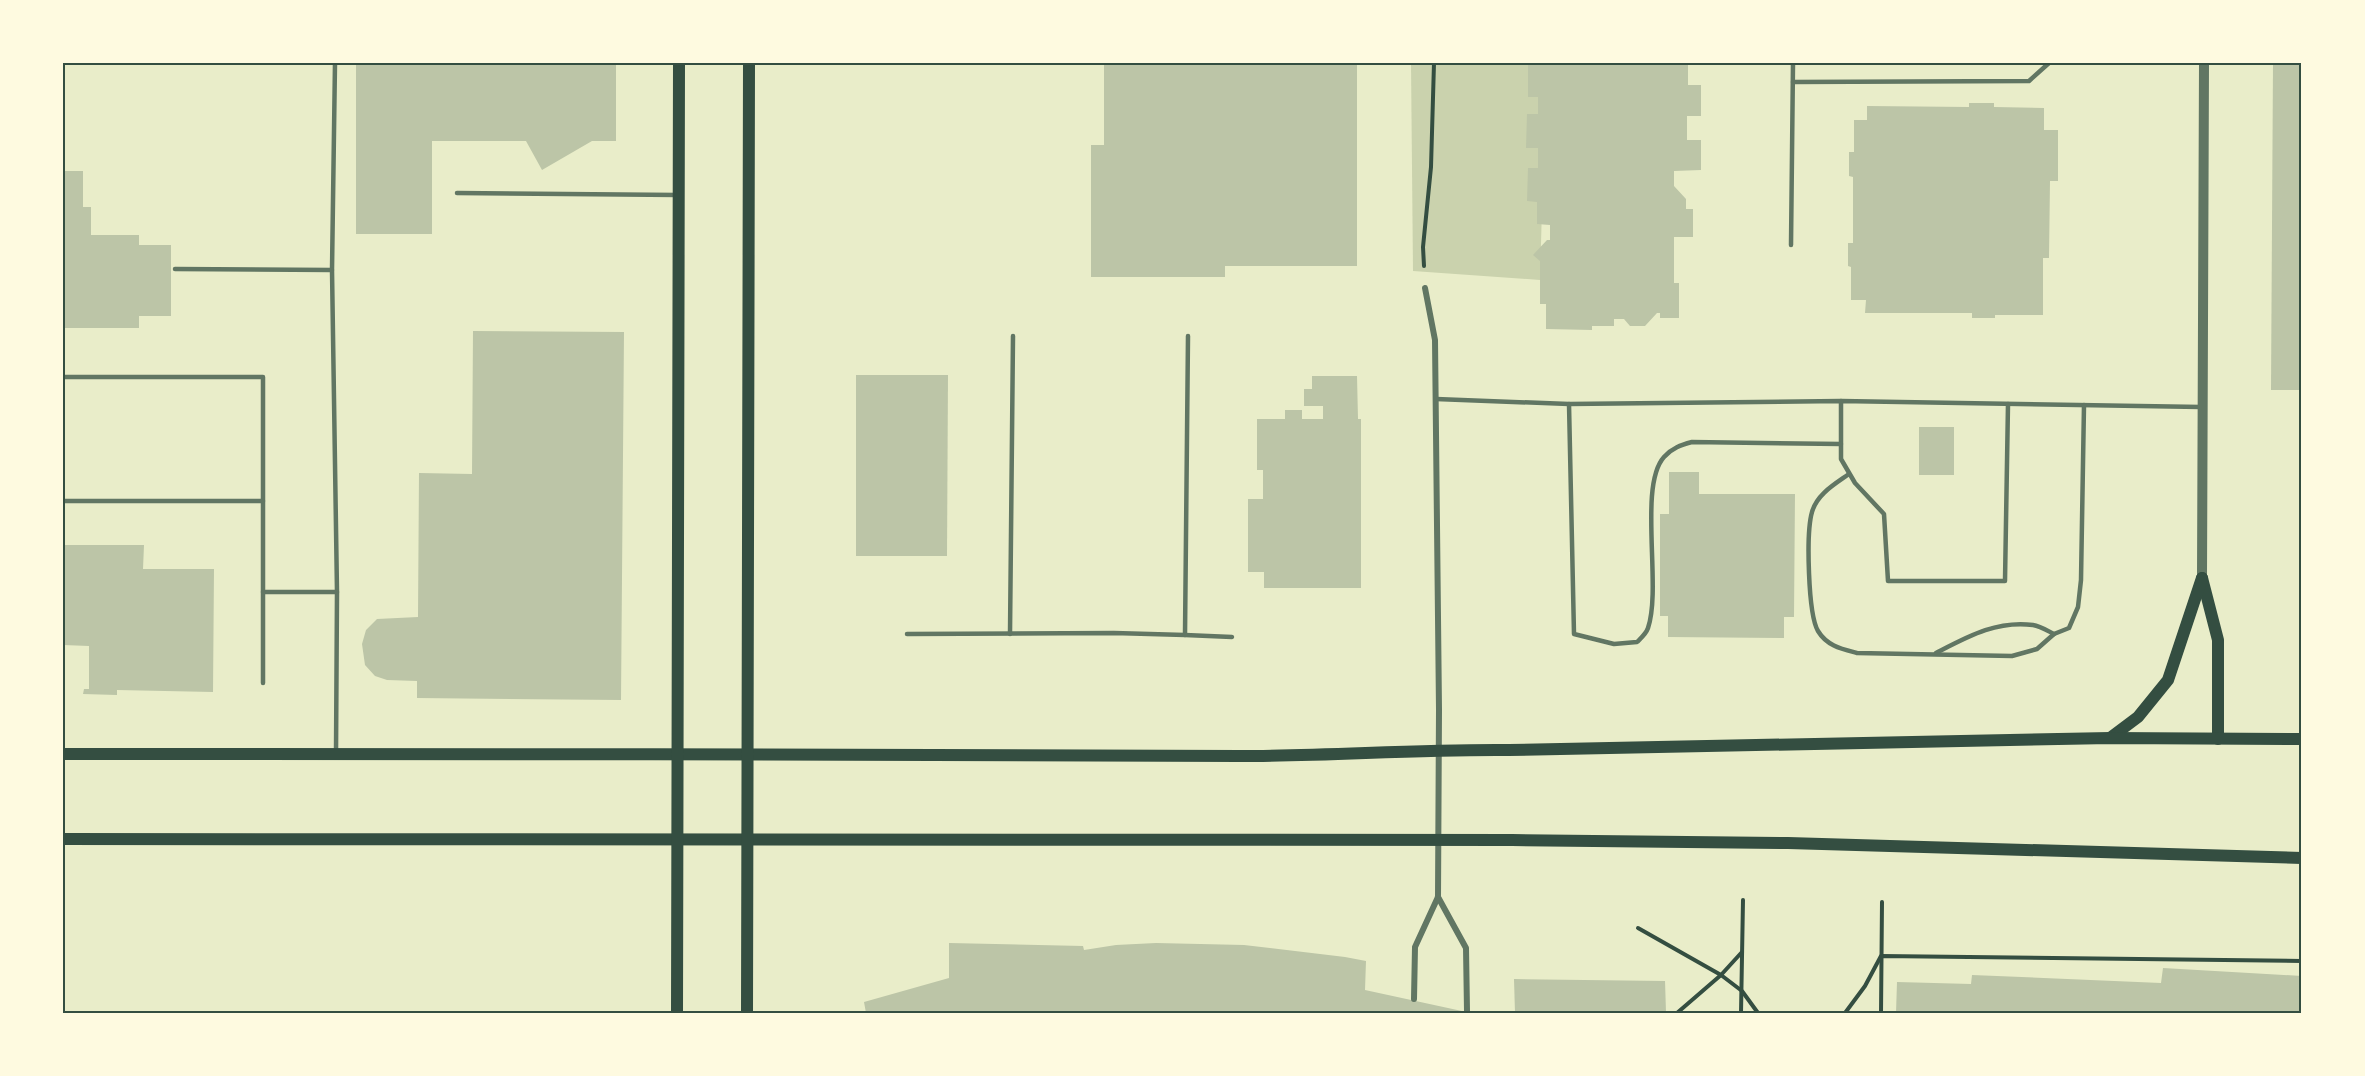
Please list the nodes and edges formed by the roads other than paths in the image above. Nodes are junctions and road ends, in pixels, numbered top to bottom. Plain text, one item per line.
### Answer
1 (335, 63) edge
2 (679, 63) edge
3 (749, 63) edge
4 (1793, 63) edge
5 (2049, 63) edge
6 (2204, 63) edge
7 (1793, 82) junction
8 (457, 193) dead end
9 (678, 195) junction
10 (1791, 245) dead end
11 (175, 269) dead end
12 (332, 270) junction
13 (1425, 288) road end
14 (1014, 336) dead end
15 (1188, 336) dead end
16 (63, 377) edge
17 (1436, 399) junction
18 (1841, 400) junction
19 (1569, 404) junction
20 (2008, 404) junction
21 (2084, 405) junction
22 (2204, 407) junction
23 (1841, 444) junction
24 (1850, 474) junction
25 (63, 501) edge
26 (263, 501) junction
27 (2202, 578) junction
28 (263, 592) junction
29 (337, 592) junction
30 (907, 634) dead end
31 (1010, 634) junction
32 (2054, 634) junction
33 (1185, 635) junction
34 (1232, 637) dead end
35 (1935, 653) junction
36 (263, 683) dead end
37 (2110, 738) junction
38 (2218, 739) junction
39 (2302, 739) edge
40 (1439, 749) junction
41 (678, 753) junction
42 (747, 753) junction
43 (63, 754) edge
44 (336, 754) junction
45 (63, 839) edge
46 (678, 840) junction
47 (748, 840) junction
48 (1438, 840) junction
49 (2302, 858) edge
50 (1437, 897) junction
51 (1414, 999) dead end
52 (1467, 1011) dead end
53 (678, 1013) edge
54 (747, 1013) edge

1 - 12 lane
2 - 9 main road
3 - 42 main road
4 - 7 lane
5 - 7 lane
6 - 22 street
7 - 10 lane
8 - 9 lane
9 - 41 main road
11 - 12 lane
12 - 29 lane
13 - 17 street
14 - 31 lane
15 - 33 lane
16 - 26 lane
17 - 19 lane
17 - 40 street
18 - 19 lane
18 - 20 lane
18 - 23 lane
19 - 23 lane
20 - 21 lane
20 - 24 lane
21 - 22 lane
21 - 32 lane
22 - 27 street
23 - 24 lane
24 - 35 lane
25 - 26 lane
26 - 28 lane
27 - 37 main road
27 - 38 main road
28 - 29 lane
28 - 36 lane
29 - 44 lane
30 - 31 lane
31 - 33 lane
32 - 35 lane
32 - 35 lane
33 - 34 lane
37 - 38 main road
37 - 40 main road
38 - 39 main road
40 - 42 main road
40 - 48 street
41 - 42 main road
41 - 44 main road
41 - 46 main road
42 - 47 main road
43 - 44 main road
45 - 46 main road
46 - 47 main road
46 - 53 main road
47 - 48 main road
47 - 54 main road
48 - 49 main road
48 - 50 street
50 - 51 street
50 - 52 street

